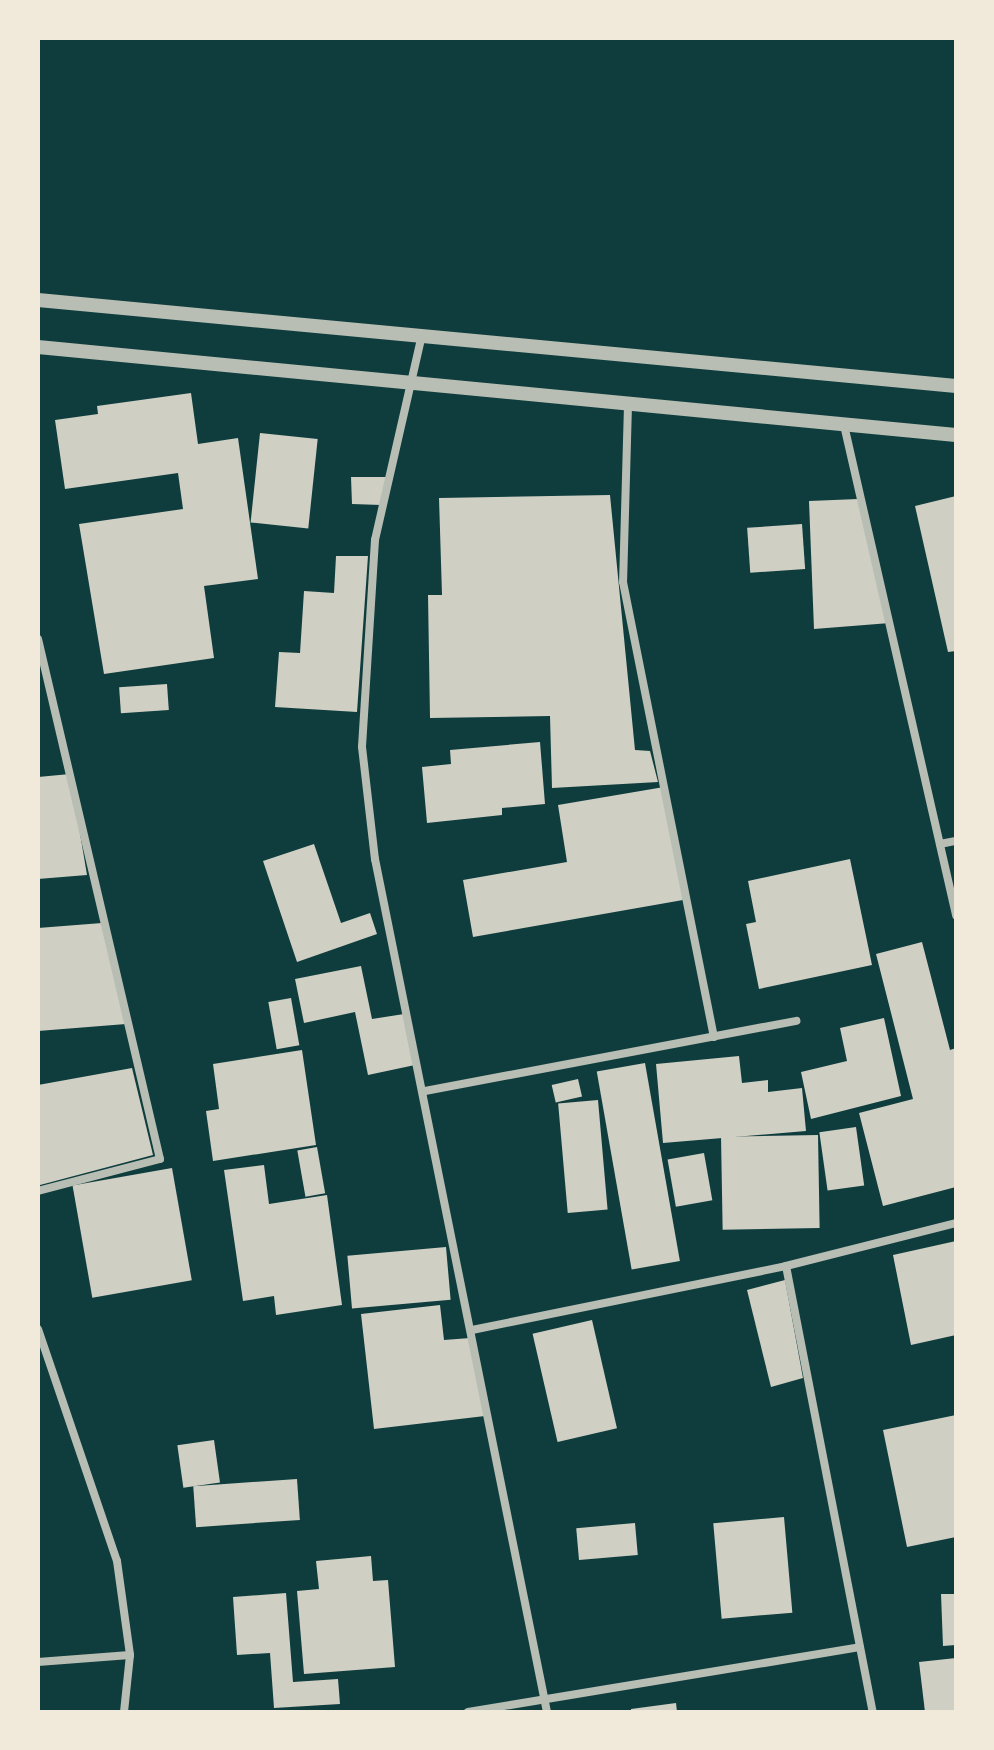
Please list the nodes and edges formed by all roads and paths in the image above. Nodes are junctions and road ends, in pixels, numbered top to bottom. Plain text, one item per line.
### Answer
1 (38, 300) edge
2 (421, 339) junction
3 (38, 347) edge
4 (412, 385) junction
5 (956, 386) edge
6 (628, 405) junction
7 (844, 425) junction
8 (956, 435) edge
9 (38, 639) edge
10 (956, 841) edge
11 (940, 844) junction
12 (956, 915) edge
13 (796, 1021) dead end
14 (714, 1037) junction
15 (425, 1091) junction
16 (38, 1191) edge
17 (956, 1223) edge
18 (786, 1266) junction
19 (38, 1329) edge
20 (472, 1330) junction
21 (860, 1647) junction
22 (130, 1655) junction
23 (38, 1662) edge
24 (545, 1701) junction
25 (126, 1711) edge
26 (468, 1712) edge
27 (547, 1712) edge
28 (873, 1712) edge

1 - 2 street
2 - 4 street
2 - 5 street
3 - 4 street
4 - 6 street
4 - 15 street
6 - 7 street
6 - 14 street
7 - 8 street
7 - 11 street
9 - 16 street
10 - 11 street
11 - 12 street
13 - 14 street
14 - 15 street
15 - 20 street
17 - 18 street
18 - 20 street
18 - 21 street
19 - 22 street
20 - 24 street
21 - 24 street
21 - 28 street
22 - 23 street
22 - 25 street
24 - 26 street
24 - 27 street

